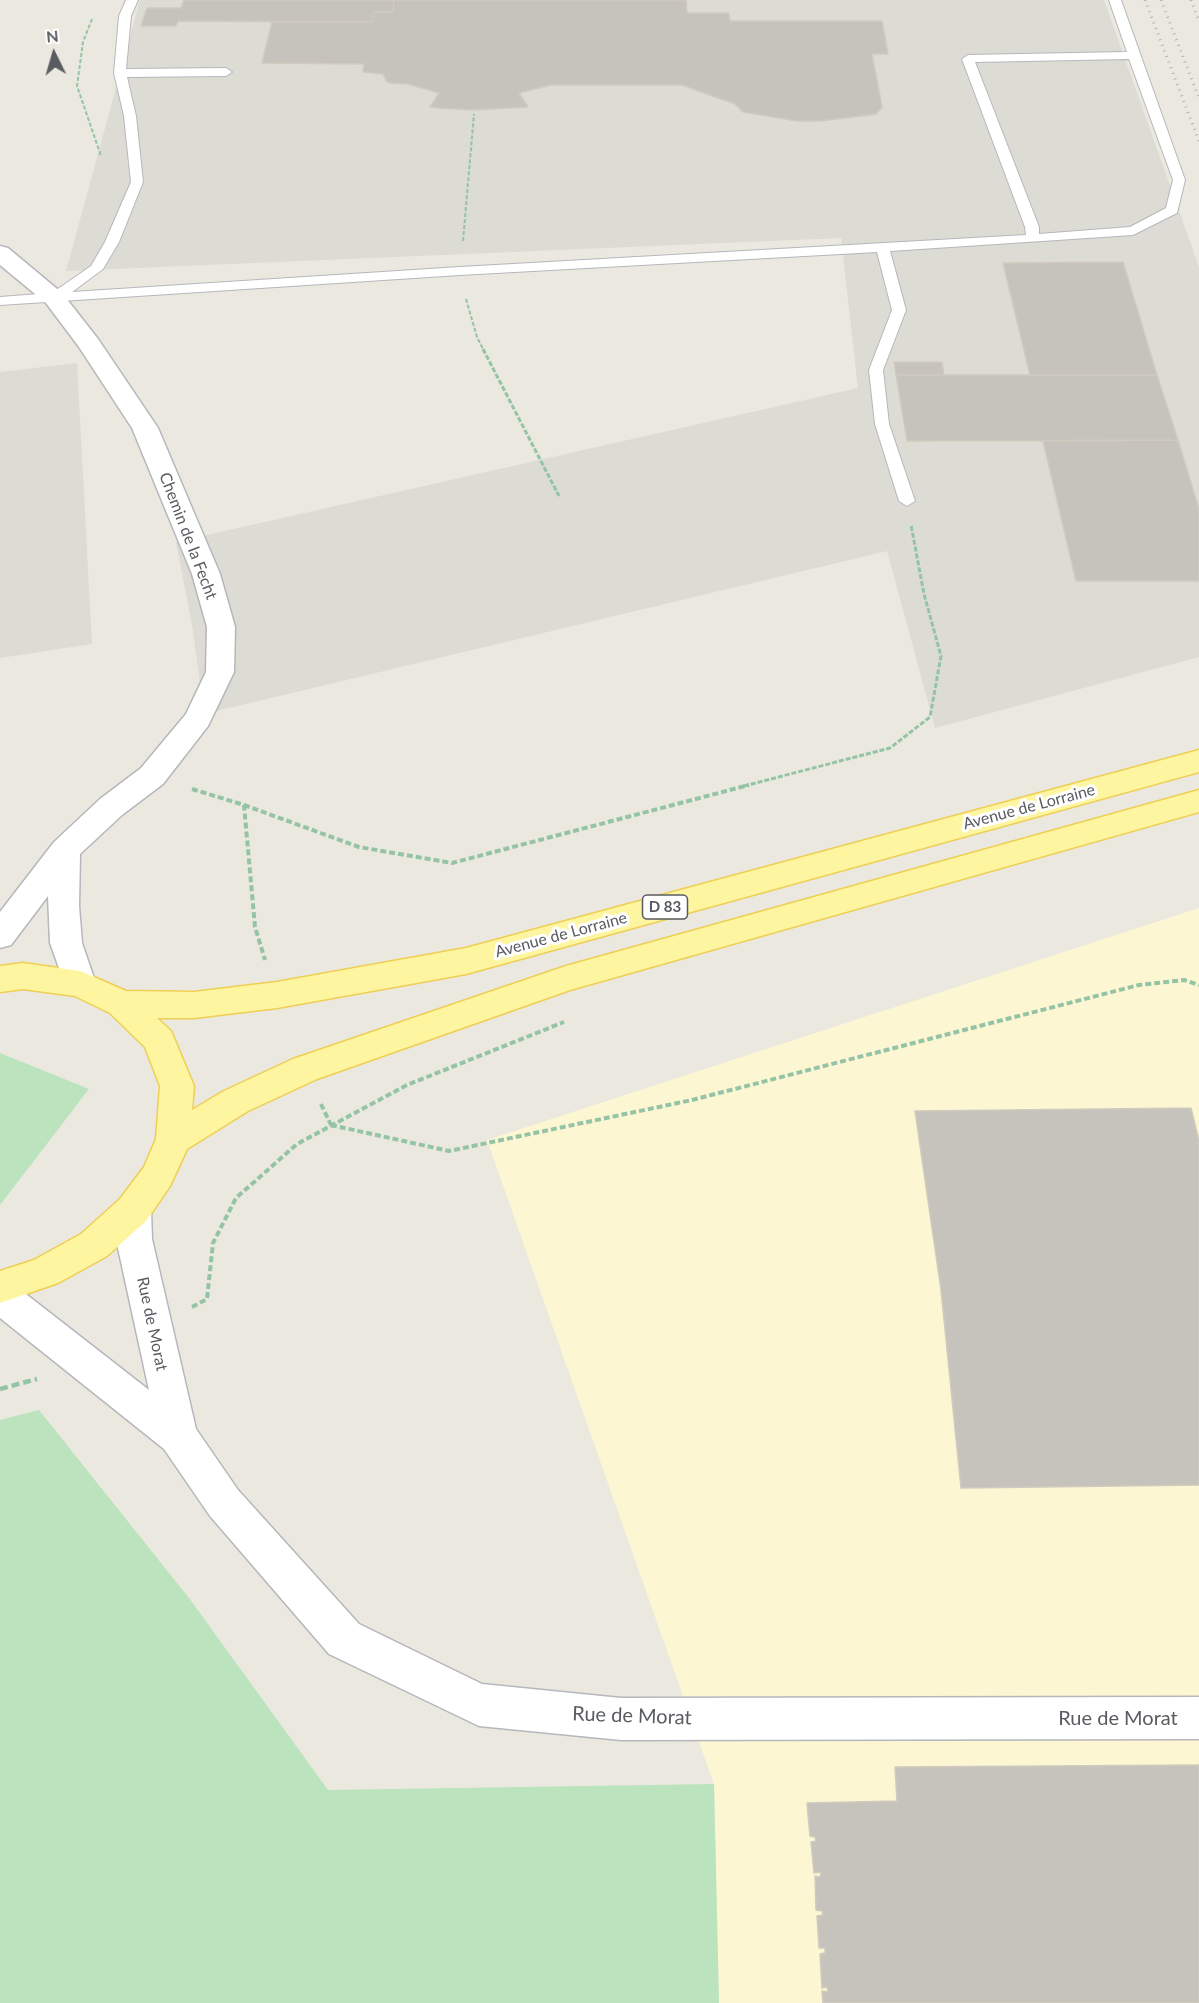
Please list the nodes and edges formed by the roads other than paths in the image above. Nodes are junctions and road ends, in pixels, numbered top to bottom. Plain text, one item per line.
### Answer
1 (132, 0) edge
2 (1115, 0) edge
3 (1134, 55) junction
4 (226, 72) dead end
5 (120, 73) junction
6 (1033, 239) junction
7 (880, 246) junction
8 (0, 253) edge
9 (54, 298) junction
10 (0, 301) edge
11 (907, 501) road end
12 (1199, 761) edge
13 (1199, 801) edge
14 (65, 850) junction
15 (0, 936) edge
16 (0, 979) edge
17 (80, 984) junction
18 (122, 1004) junction
19 (173, 1139) junction
20 (133, 1210) junction
21 (0, 1287) edge
22 (0, 1296) edge
23 (178, 1436) junction
24 (1199, 1718) edge

1 - 5 lane
2 - 3 lane
3 - 6 lane
3 - 6 lane
4 - 5 lane
5 - 9 lane
6 - 7 lane
7 - 9 lane
7 - 11 lane
8 - 9 street, Chemin de la Fecht
9 - 10 lane
9 - 14 street, Chemin de la Fecht
12 - 18 main road, Avenue de Lorraine / D 83
13 - 19 main road
14 - 15 street, Chemin de la Fecht
14 - 17 street
16 - 17 main road
17 - 18 main road
18 - 19 main road
19 - 20 main road
20 - 21 main road
20 - 23 street, Rue de Morat
22 - 23 street, Rue de Morat
23 - 24 street, Rue de Morat

